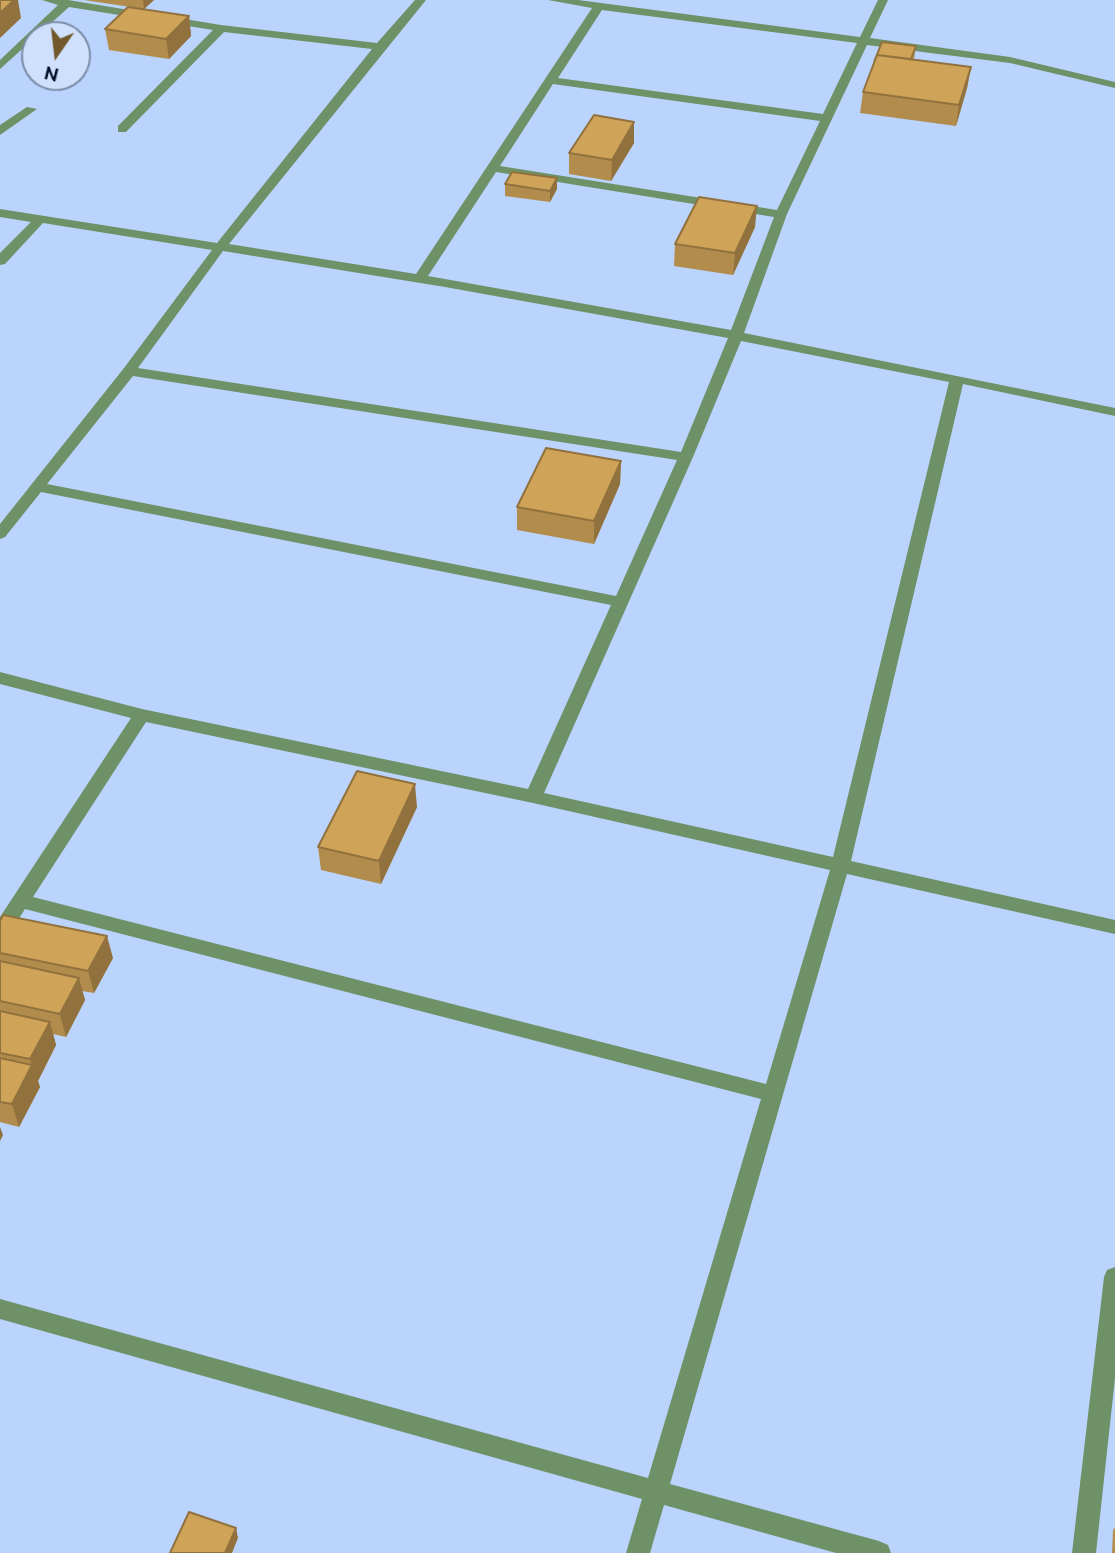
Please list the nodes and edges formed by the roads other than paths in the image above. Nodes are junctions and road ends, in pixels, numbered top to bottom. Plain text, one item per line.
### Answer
1 (47, 0) edge
2 (421, 0) edge
3 (552, 0) edge
4 (883, 0) edge
5 (67, 3) junction
6 (599, 6) junction
7 (221, 28) junction
8 (862, 40) junction
9 (380, 47) junction
10 (0, 66) edge
11 (550, 80) junction
12 (1115, 85) edge
13 (31, 110) dead end
14 (826, 118) junction
15 (122, 129) dead end
16 (0, 131) edge
17 (491, 168) junction
18 (0, 213) edge
19 (781, 214) junction
20 (40, 219) junction
21 (220, 247) junction
22 (0, 261) edge
23 (419, 278) junction
24 (737, 334) junction
25 (129, 371) junction
26 (957, 378) junction
27 (1115, 412) edge
28 (686, 457) junction
29 (39, 487) junction
30 (0, 534) edge
31 (622, 602) junction
32 (0, 678) edge
33 (142, 715) junction
34 (533, 797) junction
35 (840, 867) junction
36 (20, 901) junction
37 (1115, 928) edge
38 (0, 932) edge
39 (774, 1094) junction
40 (1115, 1277) edge
41 (0, 1309) edge
42 (1113, 1315) edge
43 (658, 1491) junction
44 (638, 1553) edge
45 (879, 1553) edge
46 (1084, 1553) edge

1 - 5 street
2 - 9 street
3 - 6 street
4 - 8 street
5 - 7 street
5 - 10 street
6 - 8 street
6 - 11 street
7 - 9 street
7 - 15 street
8 - 12 street
8 - 14 street
9 - 21 street
11 - 14 street
11 - 17 street
13 - 16 street
14 - 19 street
17 - 19 street
17 - 23 street
18 - 20 street
19 - 24 street
20 - 21 street
20 - 22 street
21 - 23 street
21 - 25 street
23 - 24 street
24 - 26 street
24 - 28 street
25 - 28 street
25 - 29 street
26 - 27 street
26 - 35 street
28 - 31 street
29 - 30 street
29 - 31 street
31 - 34 street
32 - 33 street
33 - 34 street
33 - 36 street
34 - 35 street
35 - 37 street
35 - 39 street
36 - 38 street
36 - 39 street
39 - 43 street
40 - 42 street
41 - 43 street
42 - 46 street
43 - 44 street
43 - 45 street

